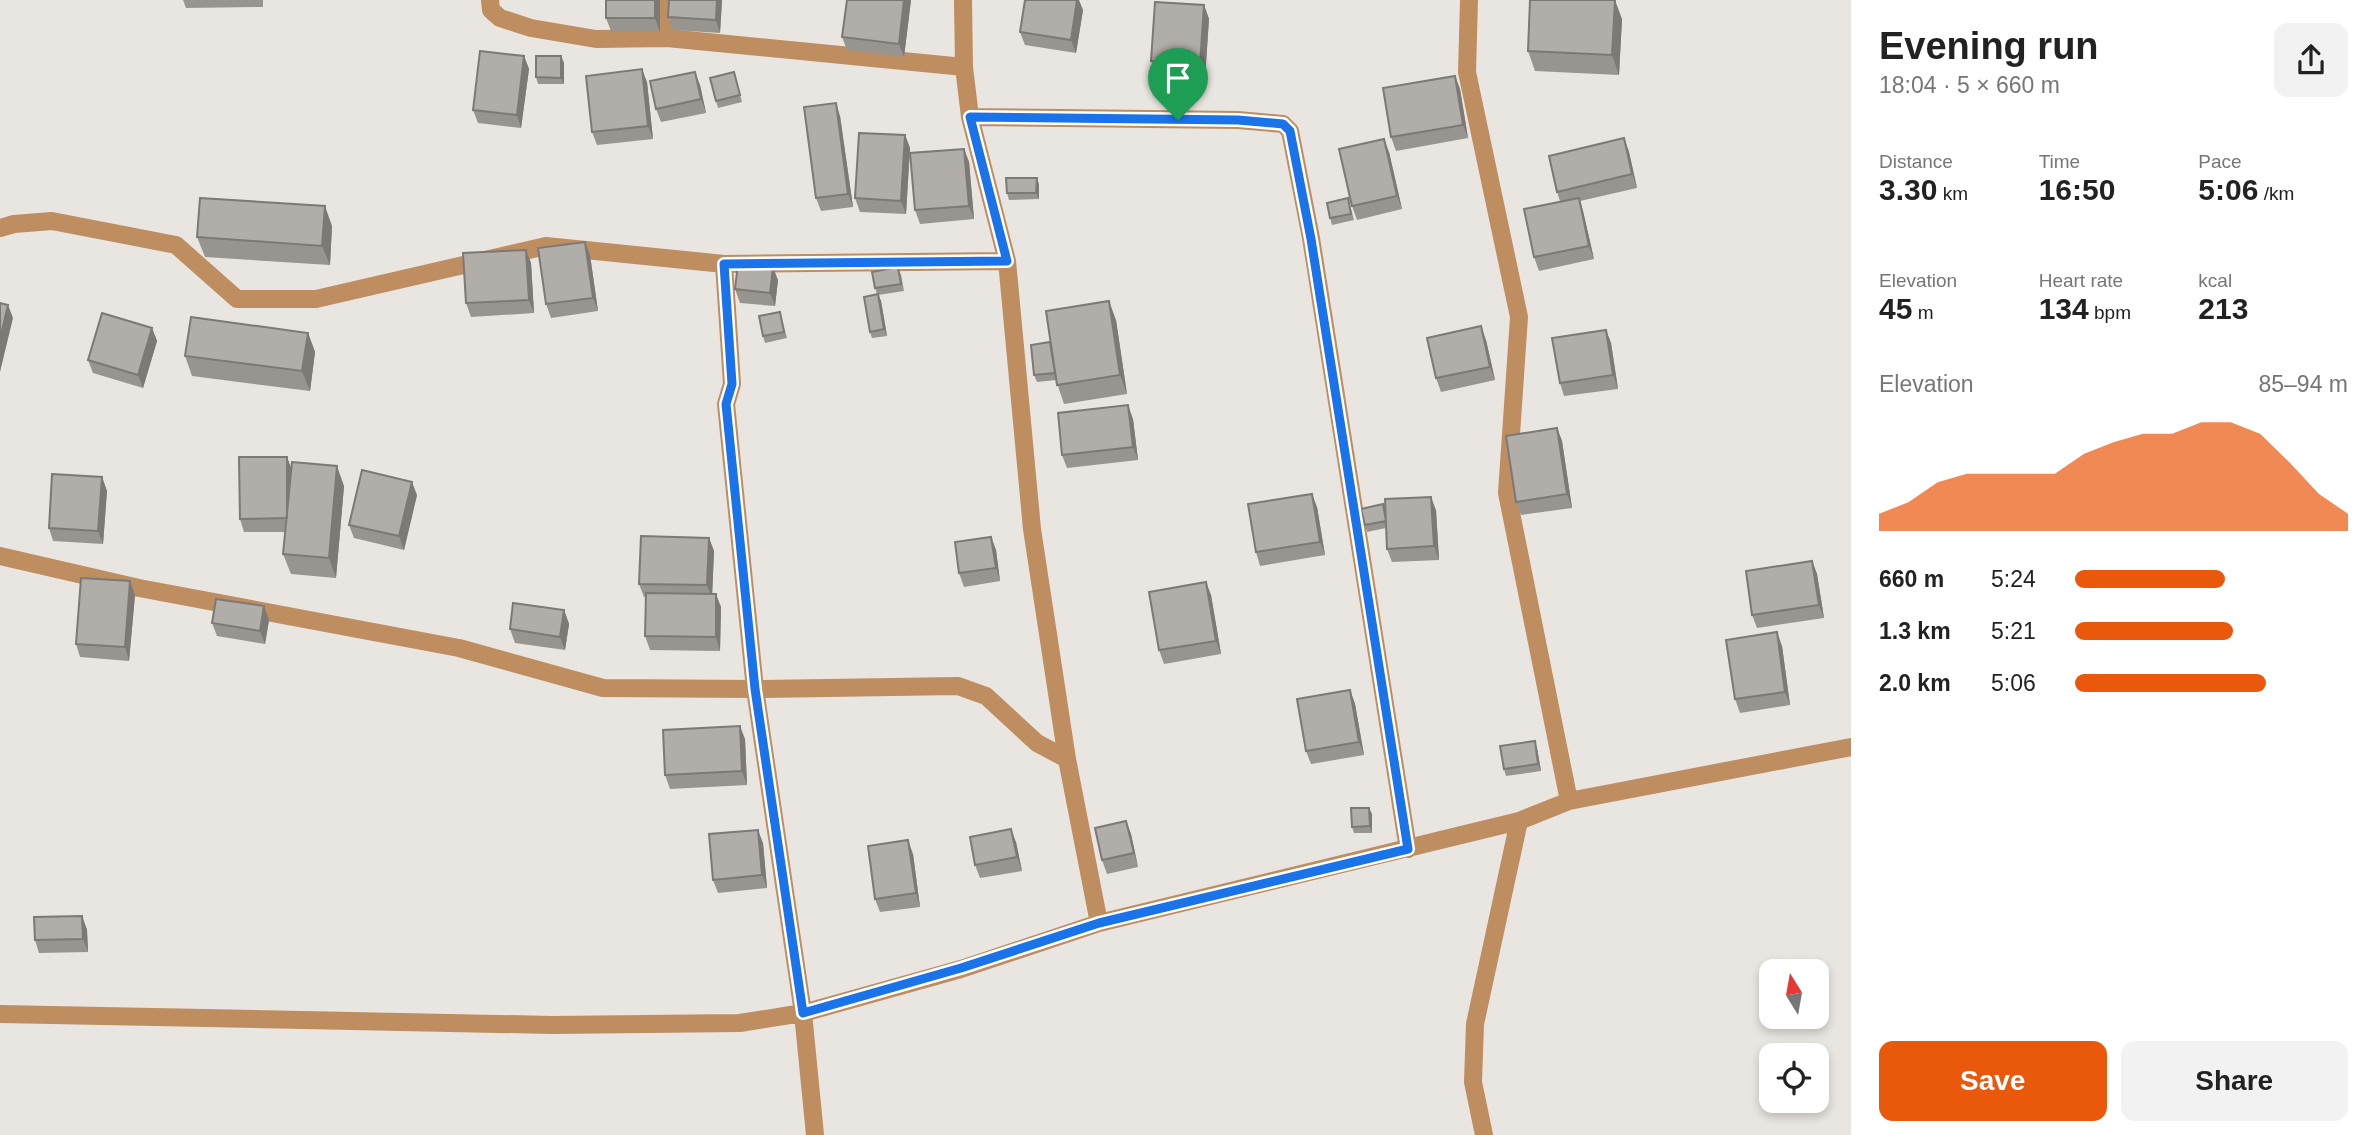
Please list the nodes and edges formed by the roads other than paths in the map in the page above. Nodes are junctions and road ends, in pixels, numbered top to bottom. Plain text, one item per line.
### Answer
1 (490, 0) edge
2 (668, 0) edge
3 (963, 0) edge
4 (1469, 0) edge
5 (667, 38) junction
6 (964, 67) junction
7 (970, 117) junction
8 (0, 228) edge
9 (1007, 261) junction
10 (724, 264) junction
11 (0, 556) edge
12 (755, 689) junction
13 (1851, 747) edge
14 (1067, 759) junction
15 (1569, 800) junction
16 (1519, 821) junction
17 (1408, 849) junction
18 (1099, 923) junction
19 (803, 1013) junction
20 (0, 1014) edge
21 (815, 1135) edge
22 (1484, 1135) edge

1 - 5 street
2 - 5 street
3 - 6 street
4 - 15 street
5 - 6 street
6 - 7 street
7 - 9 street
7 - 17 street
8 - 10 street
9 - 10 street
9 - 14 street
10 - 12 street
11 - 12 street
12 - 14 street
12 - 19 street
13 - 15 street
14 - 18 street
15 - 16 street
16 - 17 street
16 - 22 street
17 - 18 street
18 - 19 street
19 - 20 street
19 - 21 street

